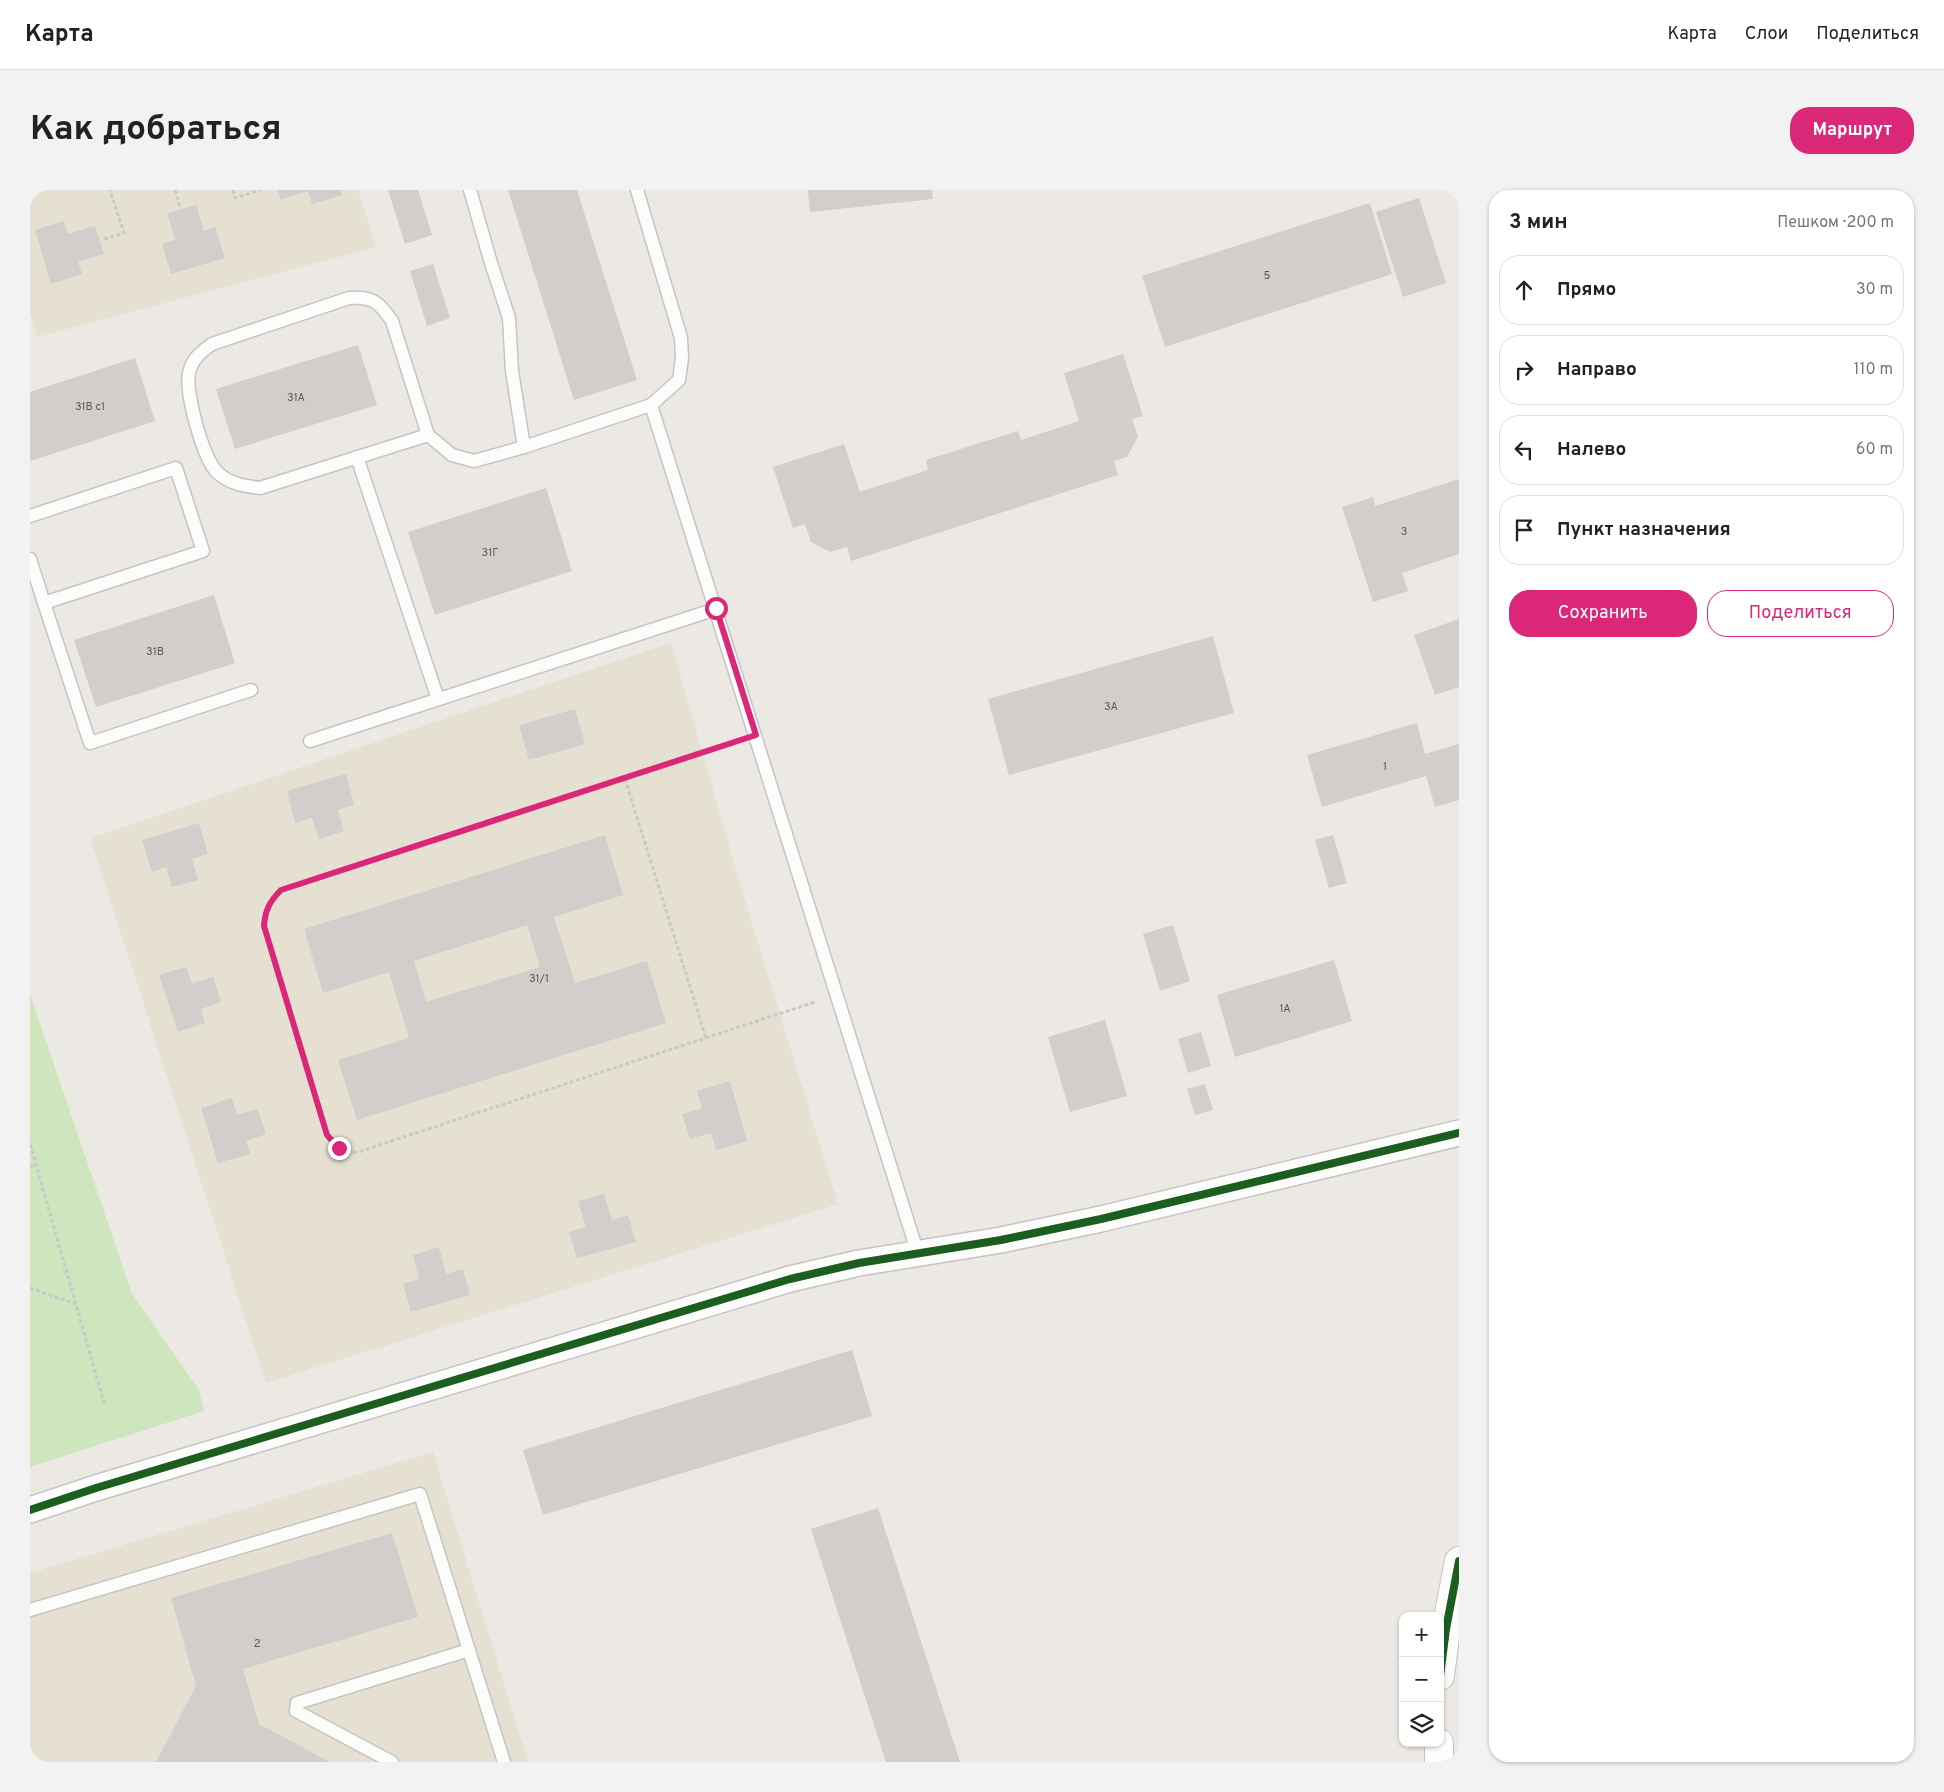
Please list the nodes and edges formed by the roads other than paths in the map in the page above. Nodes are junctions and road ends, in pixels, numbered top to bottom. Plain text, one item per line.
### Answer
1 (470, 190) edge
2 (637, 190) edge
3 (651, 405) junction
4 (428, 435) junction
5 (524, 447) junction
6 (357, 457) junction
7 (30, 516) edge
8 (30, 560) edge
9 (44, 603) junction
10 (716, 608) junction
11 (251, 690) dead end
12 (438, 699) junction
13 (310, 740) dead end
14 (1459, 1133) edge
15 (918, 1254) junction
16 (30, 1510) edge
17 (1459, 1560) edge
18 (30, 1610) edge
19 (469, 1650) junction
20 (1442, 1657) edge
21 (1439, 1747) edge
22 (392, 1762) edge
23 (504, 1762) edge
24 (1439, 1762) edge

1 - 5 lane
2 - 3 lane
3 - 5 lane
3 - 10 lane
4 - 5 lane
4 - 6 lane
4 - 6 lane
6 - 12 lane
7 - 9 lane
8 - 9 lane
9 - 11 lane
10 - 12 lane
10 - 15 lane
12 - 13 lane
14 - 15 street
15 - 16 street
17 - 20 street
18 - 19 lane
19 - 22 lane
19 - 23 lane
21 - 24 street

